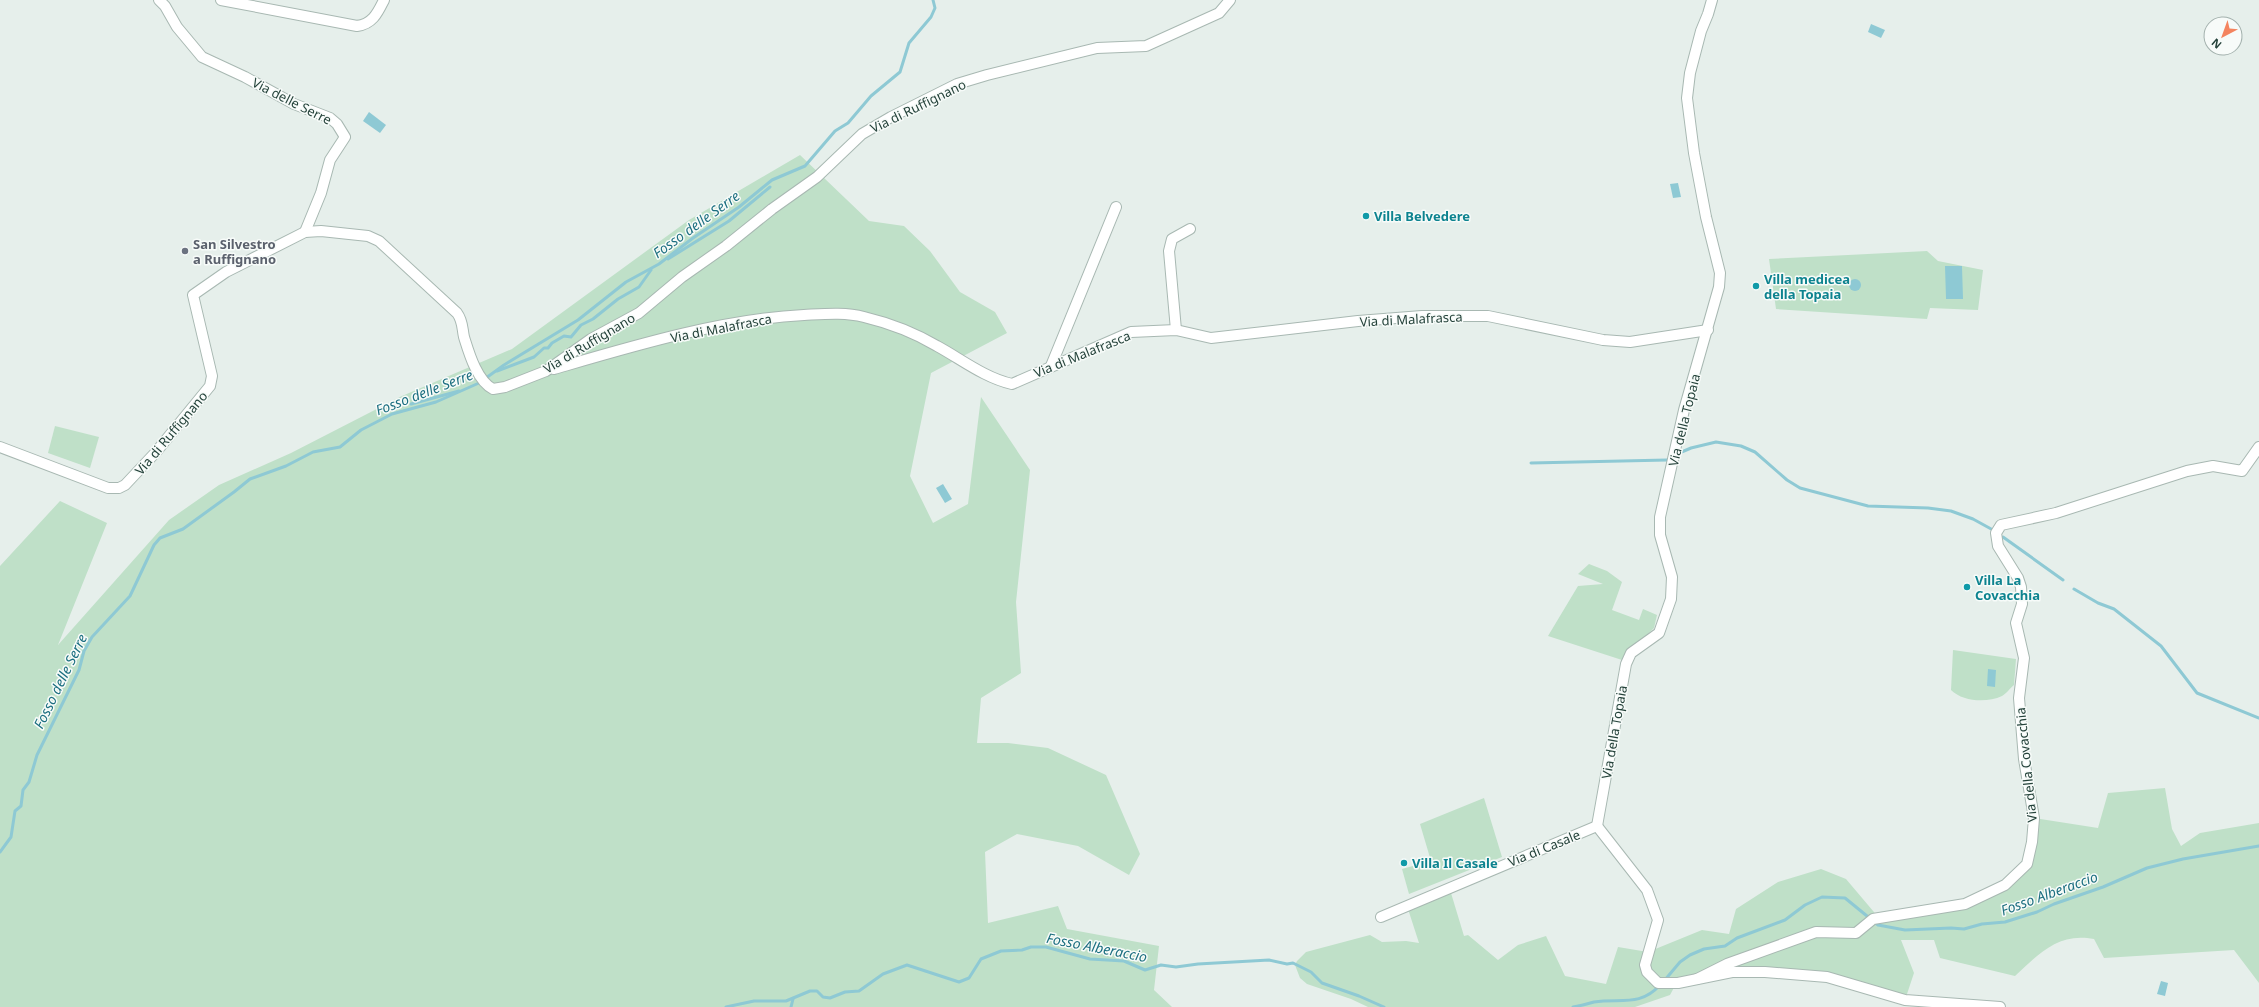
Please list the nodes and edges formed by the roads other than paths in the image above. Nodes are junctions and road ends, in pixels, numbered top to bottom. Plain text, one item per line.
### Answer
1 (159, 0) edge
2 (221, 0) edge
3 (384, 0) edge
4 (1230, 0) edge
5 (1712, 0) edge
6 (1116, 207) dead end
7 (1190, 229) dead end
8 (305, 232) junction
9 (1176, 330) junction
10 (1708, 330) junction
11 (1051, 366) junction
12 (546, 371) junction
13 (2259, 446) edge
14 (0, 447) edge
15 (1597, 826) junction
16 (1381, 917) dead end
17 (1697, 979) junction
18 (2000, 1007) edge

1 - 8 street, Via delle Serre
2 - 3 street
4 - 12 street, Via di Ruffignano
5 - 10 street, Via della Topaia
6 - 11 street
7 - 9 street
8 - 12 street, Via di Ruffignano
8 - 14 street, Via di Ruffignano
9 - 10 street, Via di Malafrasca
9 - 11 street, Via di Malafrasca
10 - 15 street, Via della Topaia
11 - 12 street, Via di Malafrasca
13 - 17 street, Via della Covacchia
15 - 16 street, Via di Casale
15 - 17 street
17 - 18 street

